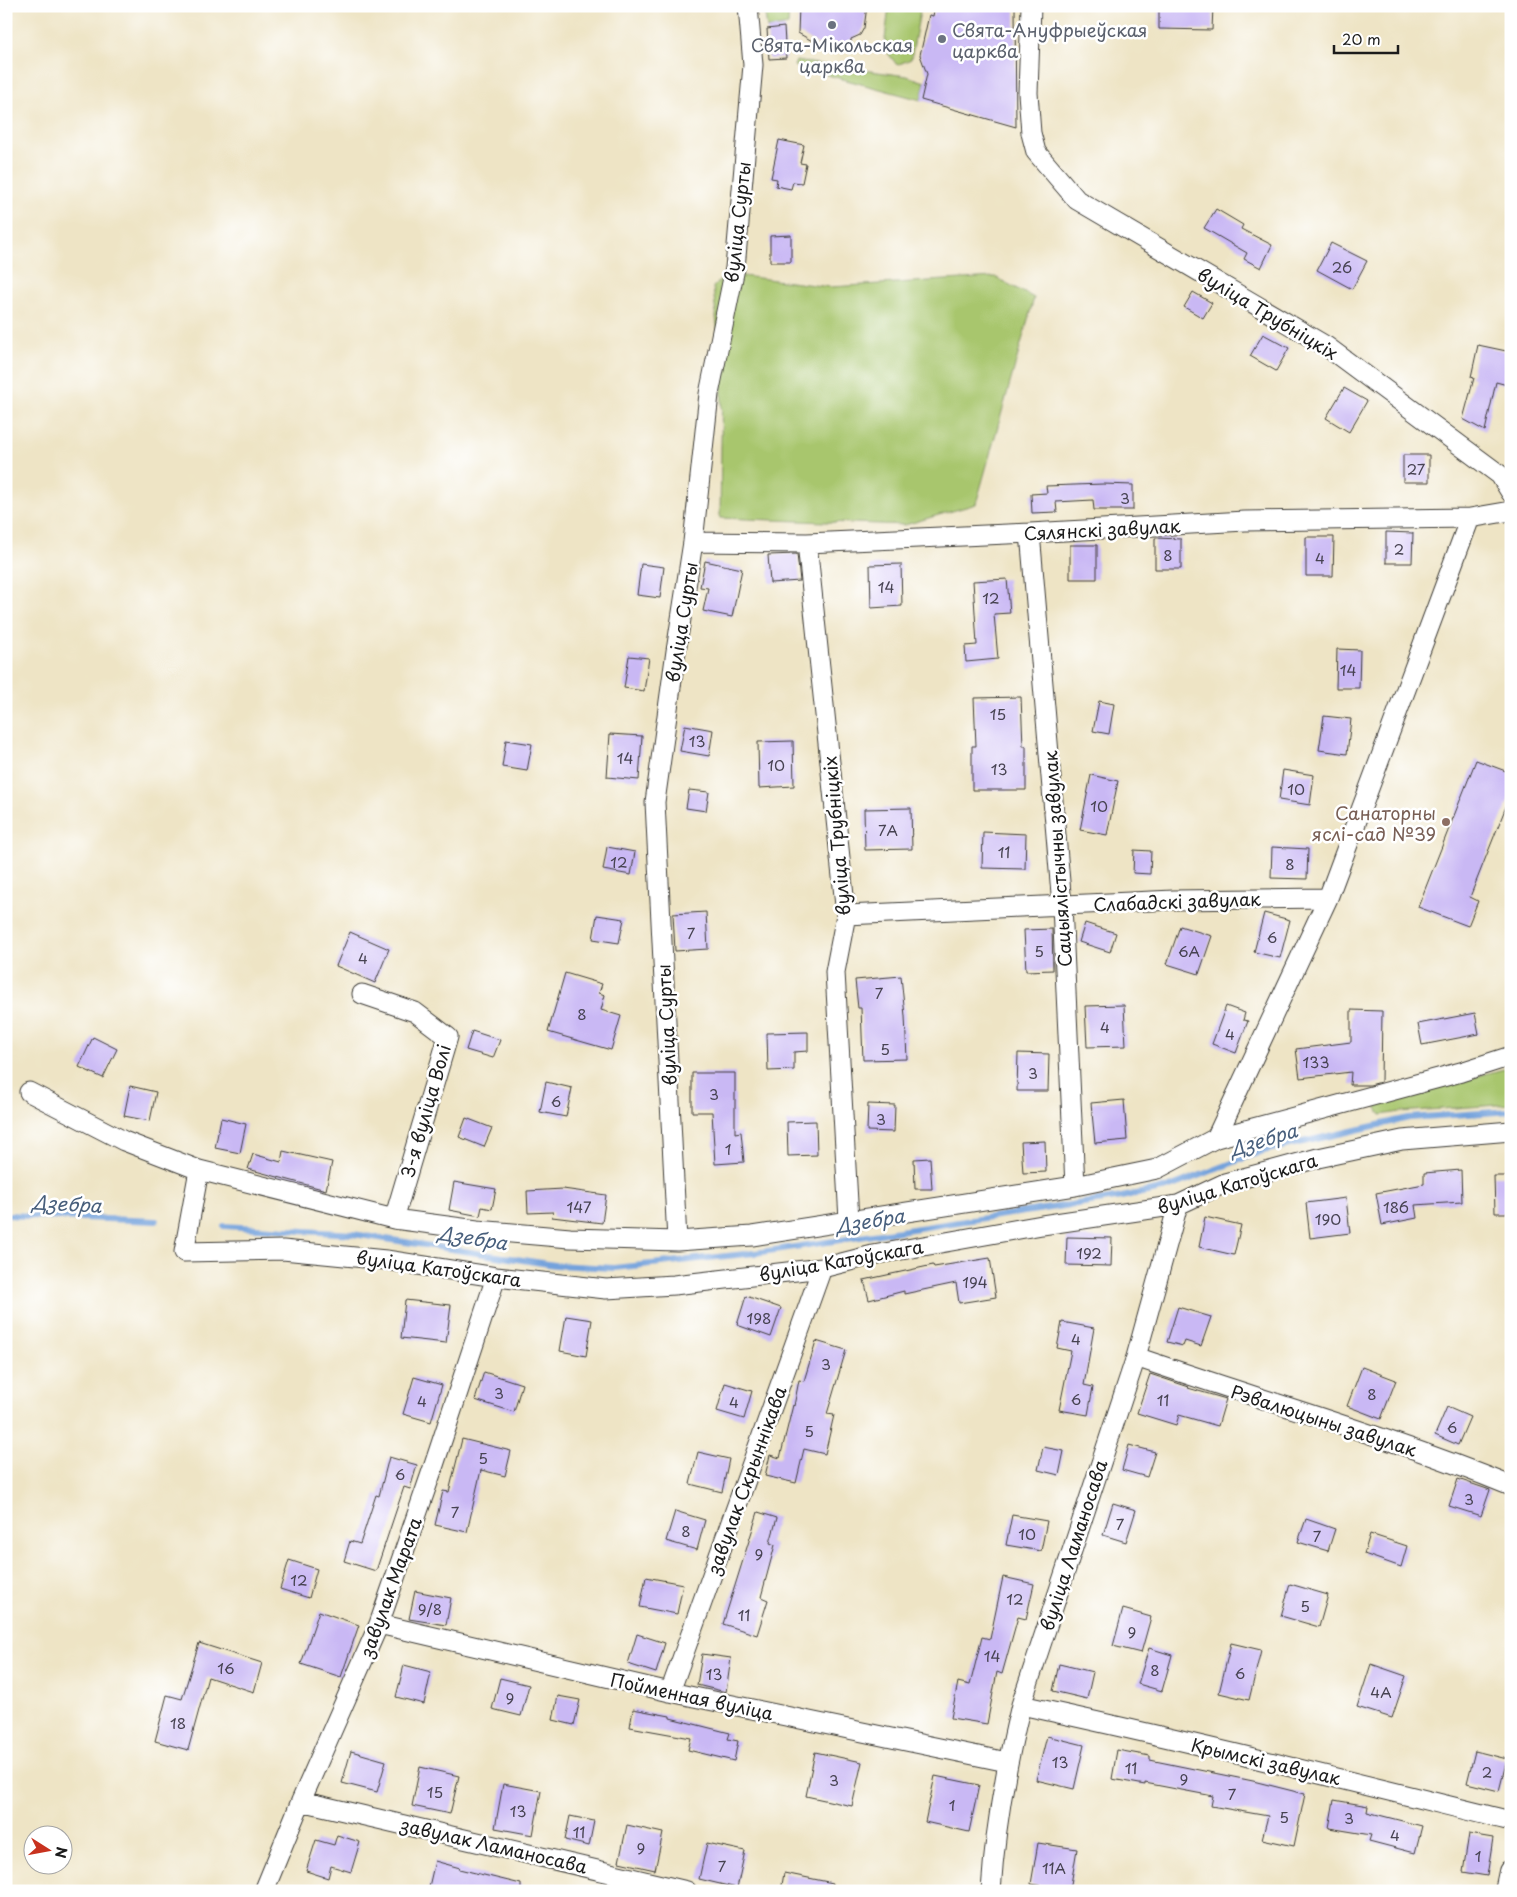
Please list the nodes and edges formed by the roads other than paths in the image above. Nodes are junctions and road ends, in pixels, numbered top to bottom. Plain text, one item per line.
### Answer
1 (748, 6) edge
2 (1031, 6) edge
3 (1511, 493) edge
4 (1511, 511) edge
5 (1470, 518) junction
6 (1030, 533) junction
7 (693, 542) junction
8 (807, 543) junction
9 (1328, 898) junction
10 (1062, 905) junction
11 (846, 915) junction
12 (362, 994) dead end
13 (1511, 1056) edge
14 (30, 1092) dead end
15 (1511, 1131) edge
16 (1216, 1138) junction
17 (199, 1170) junction
18 (1075, 1186) junction
19 (1178, 1205) junction
20 (394, 1219) junction
21 (849, 1220) junction
22 (677, 1241) junction
23 (822, 1268) junction
24 (496, 1277) junction
25 (1136, 1356) junction
26 (1511, 1486) edge
27 (378, 1624) junction
28 (670, 1692) junction
29 (1021, 1705) junction
30 (1007, 1762) junction
31 (301, 1801) junction
32 (1511, 1821) edge
33 (1511, 1872) edge
34 (264, 1891) edge
35 (688, 1891) edge
36 (991, 1891) edge
37 (1507, 1891) edge

1 - 7 street, вуліца Сурты
2 - 3 street, вуліца Трубніцкіх
4 - 5 street, Сялянскі завулак
5 - 6 street, Сялянскі завулак
5 - 9 street
6 - 8 street, Сялянскі завулак
6 - 10 street, Сацыялістычны завулак
7 - 8 street, Сялянскі завулак
7 - 22 street, вуліца Сурты
8 - 11 street, вуліца Трубніцкіх
9 - 10 street, Слабадскі завулак
9 - 16 street
10 - 11 street, Слабадскі завулак
10 - 18 street, Сацыялістычны завулак
11 - 21 street, вуліца Трубніцкіх
12 - 20 street, 3-я вуліца Волі
13 - 16 street, вуліца Катоўскага
14 - 17 street, вуліца Катоўскага
15 - 19 street, вуліца Катоўскага
16 - 18 street, вуліца Катоўскага
17 - 20 street, вуліца Катоўскага
17 - 24 street, вуліца Катоўскага
18 - 21 street, вуліца Катоўскага
19 - 23 street, вуліца Катоўскага
19 - 25 street, вуліца Ламаносава
20 - 22 street, вуліца Катоўскага
21 - 22 street, вуліца Катоўскага
23 - 24 street, вуліца Катоўскага
23 - 28 street, завулак Скрыннікава
24 - 27 street, завулак Марата
25 - 26 street, Рэвалюцыны завулак
25 - 29 street, вуліца Ламаносава
27 - 28 street, Пойменная вуліца
27 - 31 street, завулак Марата
28 - 30 street, Пойменная вуліца
29 - 30 street, вуліца Ламаносава
29 - 32 street, Крымскі завулак
30 - 36 street, вуліца Ламаносава
31 - 34 street, завулак Марата
31 - 35 street, завулак Ламаносава
33 - 37 street

